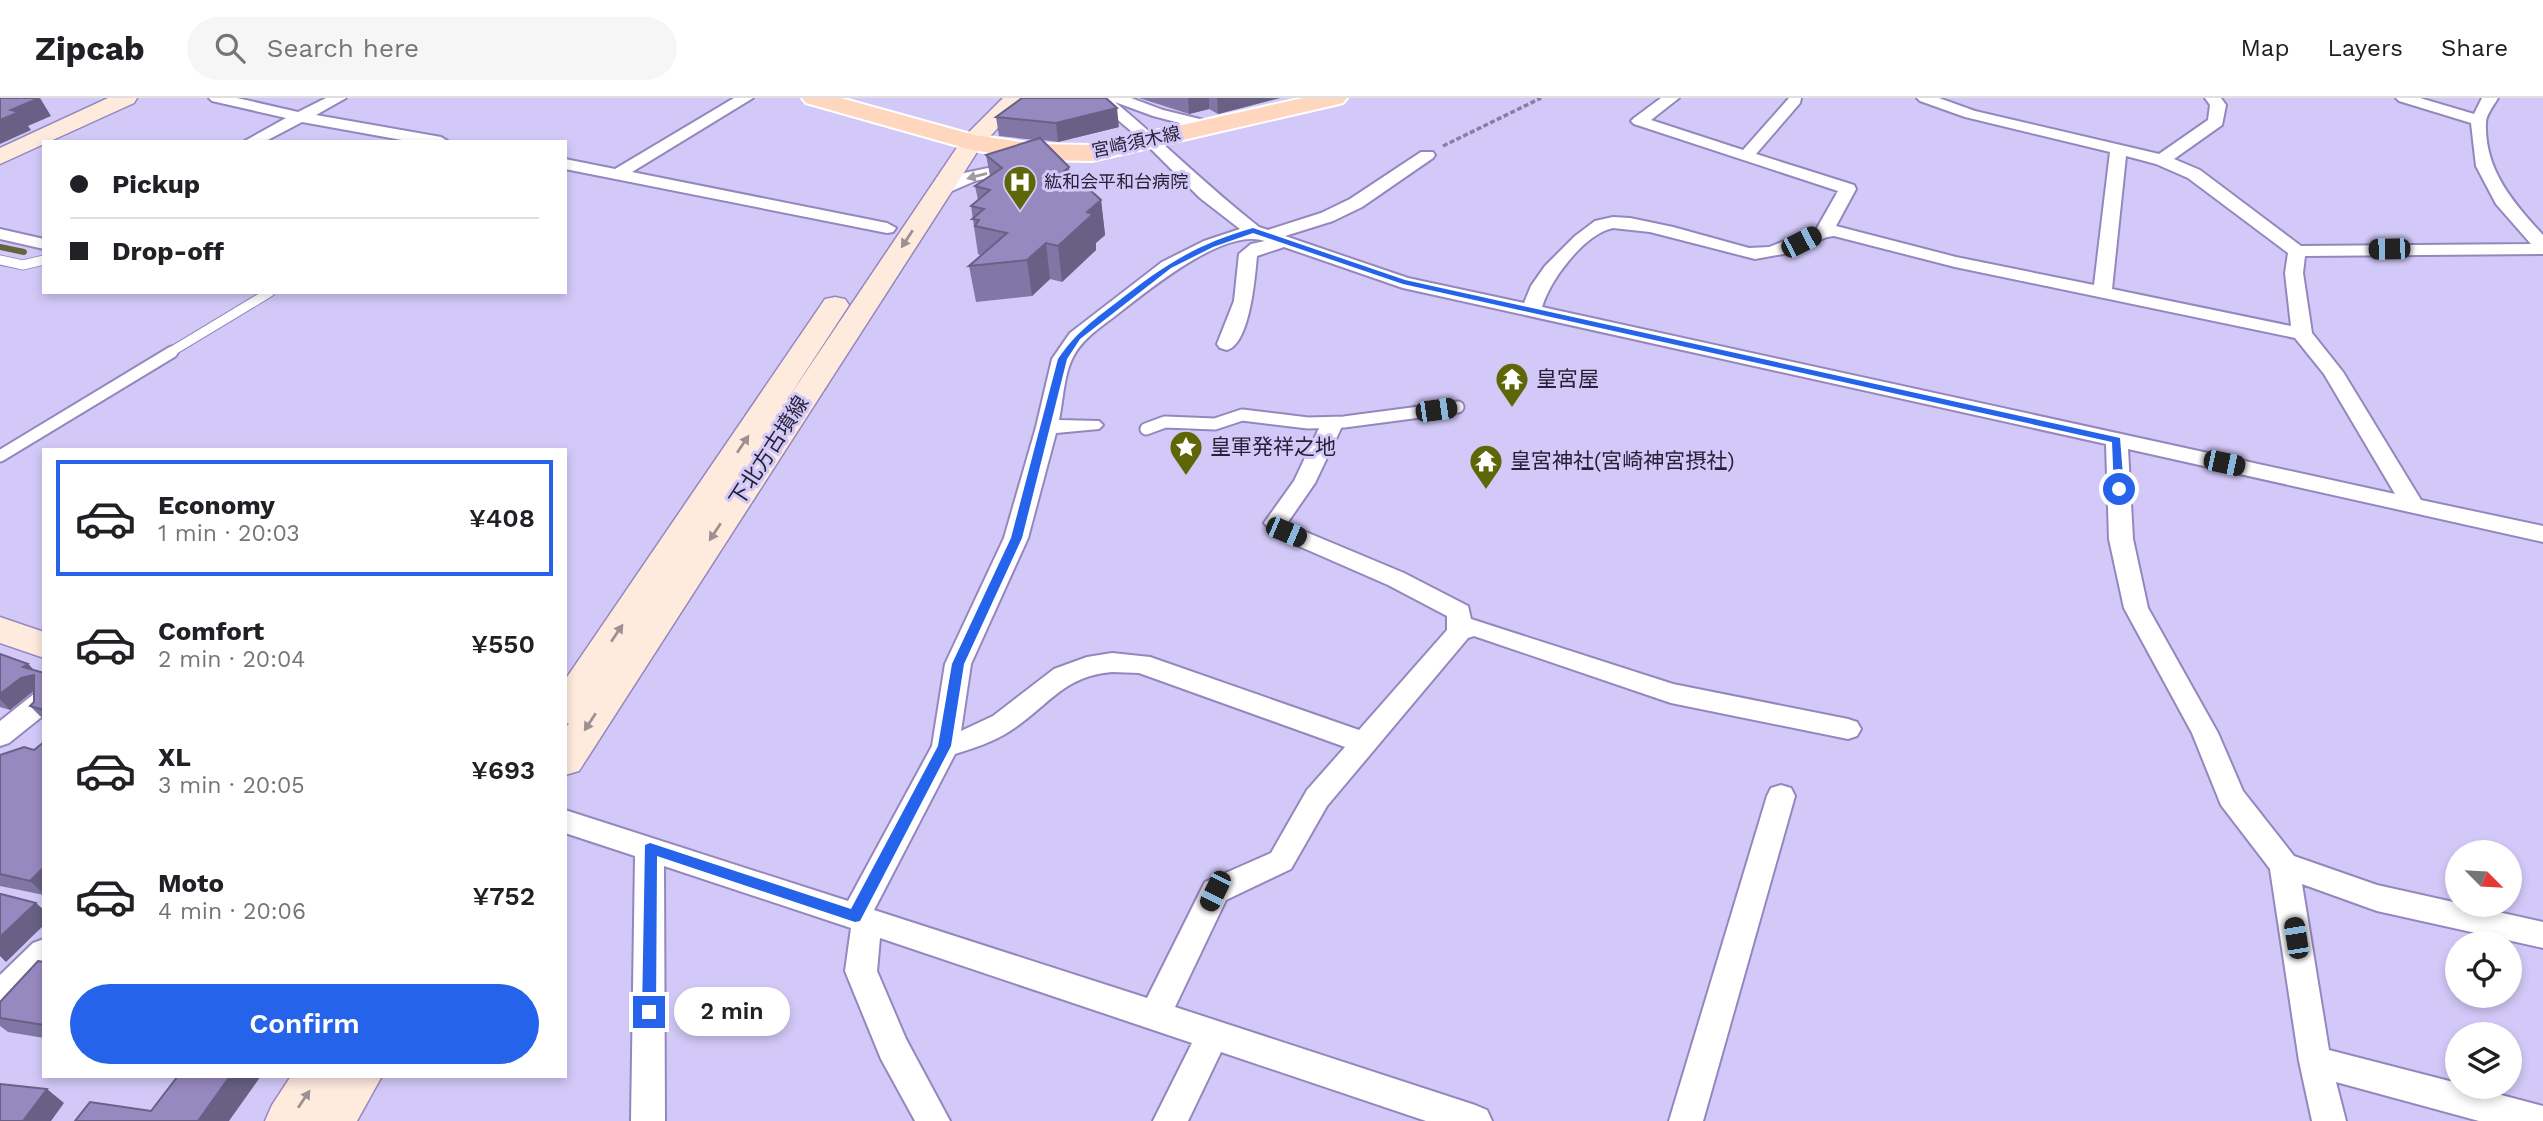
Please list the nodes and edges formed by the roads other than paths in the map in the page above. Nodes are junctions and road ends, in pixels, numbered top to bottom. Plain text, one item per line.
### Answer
1 (126, 98) edge
2 (218, 98) edge
3 (338, 98) edge
4 (745, 98) edge
5 (814, 98) edge
6 (995, 98) edge
7 (1015, 98) edge
8 (1100, 98) edge
9 (1117, 98) edge
10 (1335, 98) edge
11 (1671, 98) edge
12 (1925, 98) edge
13 (2213, 98) edge
14 (2404, 98) edge
15 (2490, 98) edge
16 (1795, 100) dead end
17 (300, 117) junction
18 (2478, 120) junction
19 (1210, 126) junction
20 (963, 139) junction
21 (1150, 139) junction
22 (255, 140) edge
23 (430, 140) edge
24 (2119, 148) junction
25 (1092, 153) junction
26 (1427, 155) road end
27 (1746, 156) junction
28 (0, 157) edge
29 (2162, 160) junction
30 (567, 164) edge
31 (618, 174) junction
32 (938, 191) junction
33 (887, 228) junction
34 (1824, 231) junction
35 (0, 234) edge
36 (1268, 236) junction
37 (42, 244) edge
38 (2543, 248) edge
39 (2297, 251) junction
40 (0, 260) edge
41 (42, 260) edge
42 (2102, 293) junction
43 (267, 294) edge
44 (1532, 310) junction
45 (2302, 334) junction
46 (1227, 344) dead end
47 (1458, 407) dead end
48 (1333, 422) junction
49 (1092, 425) dead end
50 (1047, 427) junction
51 (1146, 429) dead end
52 (2117, 440) junction
53 (0, 456) edge
54 (2412, 504) junction
55 (2543, 534) edge
56 (0, 630) edge
57 (1459, 632) junction
58 (42, 644) edge
59 (42, 702) edge
60 (567, 707) edge
61 (1848, 729) dead end
62 (0, 736) edge
63 (1365, 743) junction
64 (945, 746) junction
65 (567, 757) edge
66 (1781, 796) dead end
67 (567, 822) edge
68 (650, 849) junction
69 (2284, 865) junction
70 (861, 919) junction
71 (2543, 935) edge
72 (42, 954) edge
73 (0, 996) edge
74 (1155, 1016) junction
75 (1213, 1035) junction
76 (2315, 1061) junction
77 (318, 1078) edge
78 (358, 1078) edge
79 (289, 1121) edge
80 (330, 1121) edge
81 (649, 1121) edge
82 (933, 1121) edge
83 (1170, 1121) edge
84 (1475, 1121) edge
85 (1686, 1121) edge
86 (2329, 1121) edge
87 (2539, 1121) edge

1 - 28 main road
2 - 17 street
3 - 17 street
4 - 31 street
5 - 20 main road, 宮崎須木線
6 - 20 main road
7 - 20 main road
8 - 21 street
9 - 19 street
10 - 19 main road, 宮崎須木線
11 - 27 street
12 - 24 street
13 - 29 street
14 - 18 street
15 - 18 street
16 - 27 street
17 - 22 street
17 - 23 street
18 - 38 street
19 - 21 main road, 宮崎須木線
20 - 25 main road, 宮崎須木線
20 - 32 main road, 下北方古墳線
20 - 33 main road, 下北方古墳線
21 - 25 main road, 宮崎須木線
21 - 36 street
24 - 29 street
24 - 42 street
25 -> 32 street
26 - 36 street
27 - 34 street
29 - 39 street
30 - 31 street
31 - 33 street
32 -> 65 main road, 下北方古墳線
60 -> 33 main road, 下北方古墳線
34 - 42 street
34 - 44 street
35 - 37 street
36 - 44 street
36 - 46 street
36 - 50 street
38 - 39 street
39 - 45 street
40 - 41 lane
42 - 45 street
43 - 53 lane
44 - 52 street
45 - 54 street
47 - 48 lane
48 - 51 lane
48 - 57 street
49 - 50 street
50 - 64 street
52 - 54 street
52 - 69 street
54 - 55 street
56 - 58 main road
57 - 61 street
57 - 63 street
59 - 62 street
63 - 64 street
63 - 74 street
64 - 70 street
66 - 85 street
67 - 68 street
68 - 70 street
68 - 81 street
69 - 71 street
69 - 76 street
70 - 74 street
70 - 82 street
72 - 73 street
74 - 75 street
75 - 83 street
75 - 84 street
76 - 86 street
76 - 87 street
79 -> 77 main road
78 - 80 main road

